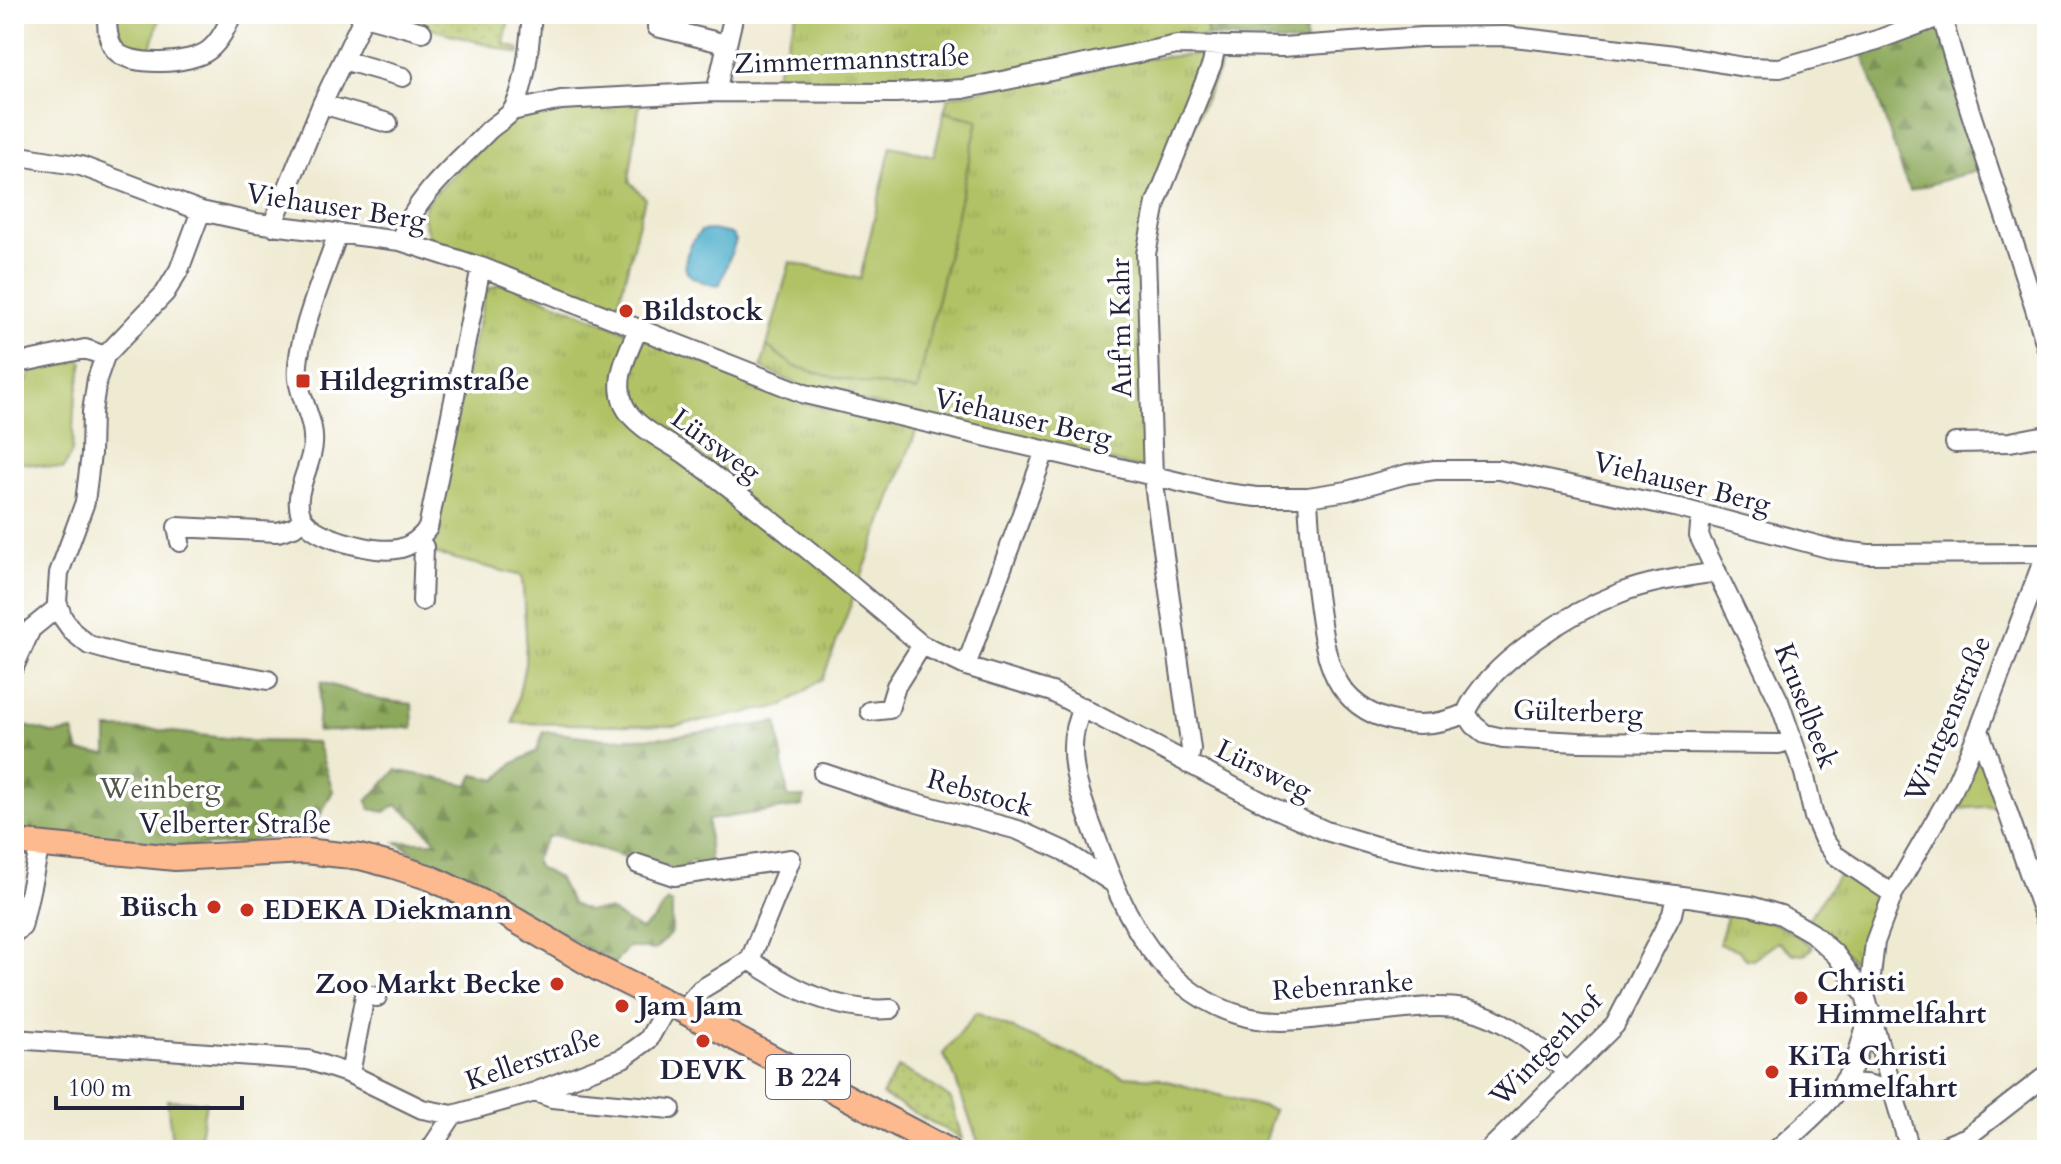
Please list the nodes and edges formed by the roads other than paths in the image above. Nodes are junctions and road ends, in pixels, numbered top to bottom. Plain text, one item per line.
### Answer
1 (107, 14) edge
2 (232, 14) edge
3 (532, 14) edge
4 (734, 14) edge
5 (1945, 16) edge
6 (657, 27) dead end
7 (422, 32) dead end
8 (726, 44) junction
9 (1216, 45) junction
10 (343, 60) junction
11 (403, 77) dead end
12 (716, 92) junction
13 (322, 104) junction
14 (512, 111) junction
15 (388, 123) dead end
16 (14, 155) edge
17 (201, 211) junction
18 (272, 226) junction
19 (338, 233) junction
20 (400, 241) junction
21 (481, 267) junction
22 (638, 329) junction
23 (2047, 349) edge
24 (105, 356) junction
25 (14, 364) edge
26 (2047, 435) edge
27 (1955, 443) dead end
28 (1045, 451) junction
29 (1153, 477) junction
30 (1308, 497) junction
31 (1701, 515) junction
32 (303, 519) junction
33 (419, 540) junction
34 (180, 542) dead end
35 (2046, 553) edge
36 (1717, 572) junction
37 (422, 601) dead end
38 (58, 607) junction
39 (922, 645) junction
40 (966, 666) junction
41 (14, 667) edge
42 (268, 680) dead end
43 (1083, 707) junction
44 (870, 711) dead end
45 (1466, 713) junction
46 (1979, 730) junction
47 (1792, 740) junction
48 (1188, 764) junction
49 (823, 773) dead end
50 (14, 842) edge
51 (40, 845) junction
52 (638, 864) dead end
53 (1113, 883) junction
54 (1893, 894) junction
55 (1676, 896) junction
56 (2047, 924) edge
57 (18, 930) edge
58 (750, 960) junction
59 (1865, 995) junction
60 (377, 997) dead end
61 (675, 1006) junction
62 (891, 1009) dead end
63 (1872, 1013) junction
64 (14, 1039) edge
65 (1567, 1072) junction
66 (350, 1074) junction
67 (2047, 1075) edge
68 (1839, 1088) junction
69 (535, 1092) junction
70 (1893, 1093) junction
71 (671, 1109) dead end
72 (453, 1115) junction
73 (430, 1150) edge
74 (947, 1150) edge
75 (1489, 1150) edge
76 (1776, 1150) edge
77 (1910, 1150) edge
78 (1935, 1150) edge

1 - 2 street
3 - 14 street
4 - 8 street
5 - 9 street, Zimmermannstraße
5 - 23 street
6 - 8 street
7 - 10 street
8 - 12 street
9 - 12 street, Zimmermannstraße
9 - 29 street, Auf'm Kahr
10 - 11 street
10 - 13 street
12 - 14 street, Zimmermannstraße
13 - 15 street
13 - 18 street
14 - 20 street
16 - 17 street, Viehauser Berg
17 - 18 street, Viehauser Berg
17 - 24 street
18 - 19 street, Viehauser Berg
19 - 20 street, Viehauser Berg
19 - 32 street
20 - 21 street, Viehauser Berg
21 - 22 street, Viehauser Berg
21 - 33 street
22 - 28 street, Viehauser Berg
22 - 39 street, Lürsweg
24 - 25 street
24 - 38 street
26 - 27 street
28 - 29 street, Viehauser Berg
28 - 40 street
29 - 30 street, Viehauser Berg
29 - 48 street, Auf'm Kahr
30 - 31 street, Viehauser Berg
30 - 45 street
31 - 35 street, Viehauser Berg
31 - 36 street, Kruselbeek
32 - 33 street
32 - 34 street
33 - 37 street
35 - 46 street, Wintgenstraße
36 - 45 street
36 - 47 street, Kruselbeek
38 - 41 street
38 - 42 street
39 - 40 street, Lürsweg
39 - 44 street
40 - 43 street, Lürsweg
43 - 48 street, Lürsweg
43 - 53 street, Rebenranke
45 - 47 street, Gülterberg
46 - 54 street, Wintgenstraße
46 - 56 street
47 - 54 street, Kruselbeek
48 - 55 street, Lürsweg
49 - 53 street, Rebstock
50 - 51 main road, B 224
51 - 57 street
51 - 61 main road, Velberter Straße / B 224
52 - 58 street
53 - 65 street, Rebenranke
54 - 59 street, Wintgenstraße
55 - 59 street, Lürsweg
55 - 65 street, Wintgenhof
58 - 61 street
58 - 62 street
59 - 63 street, Lürsweg
60 - 66 street
61 - 69 street, Kellerstraße
61 - 74 main road, Velberter Straße / B 224
63 - 68 street
63 - 70 street, Lürsweg
64 - 66 street, Kellerstraße
65 - 75 street, Wintgenhof
66 - 72 street, Kellerstraße
67 - 78 street
68 - 70 street
68 - 76 street
69 - 71 street
69 - 72 street, Kellerstraße
70 - 77 street, Lürsweg
72 - 73 street

